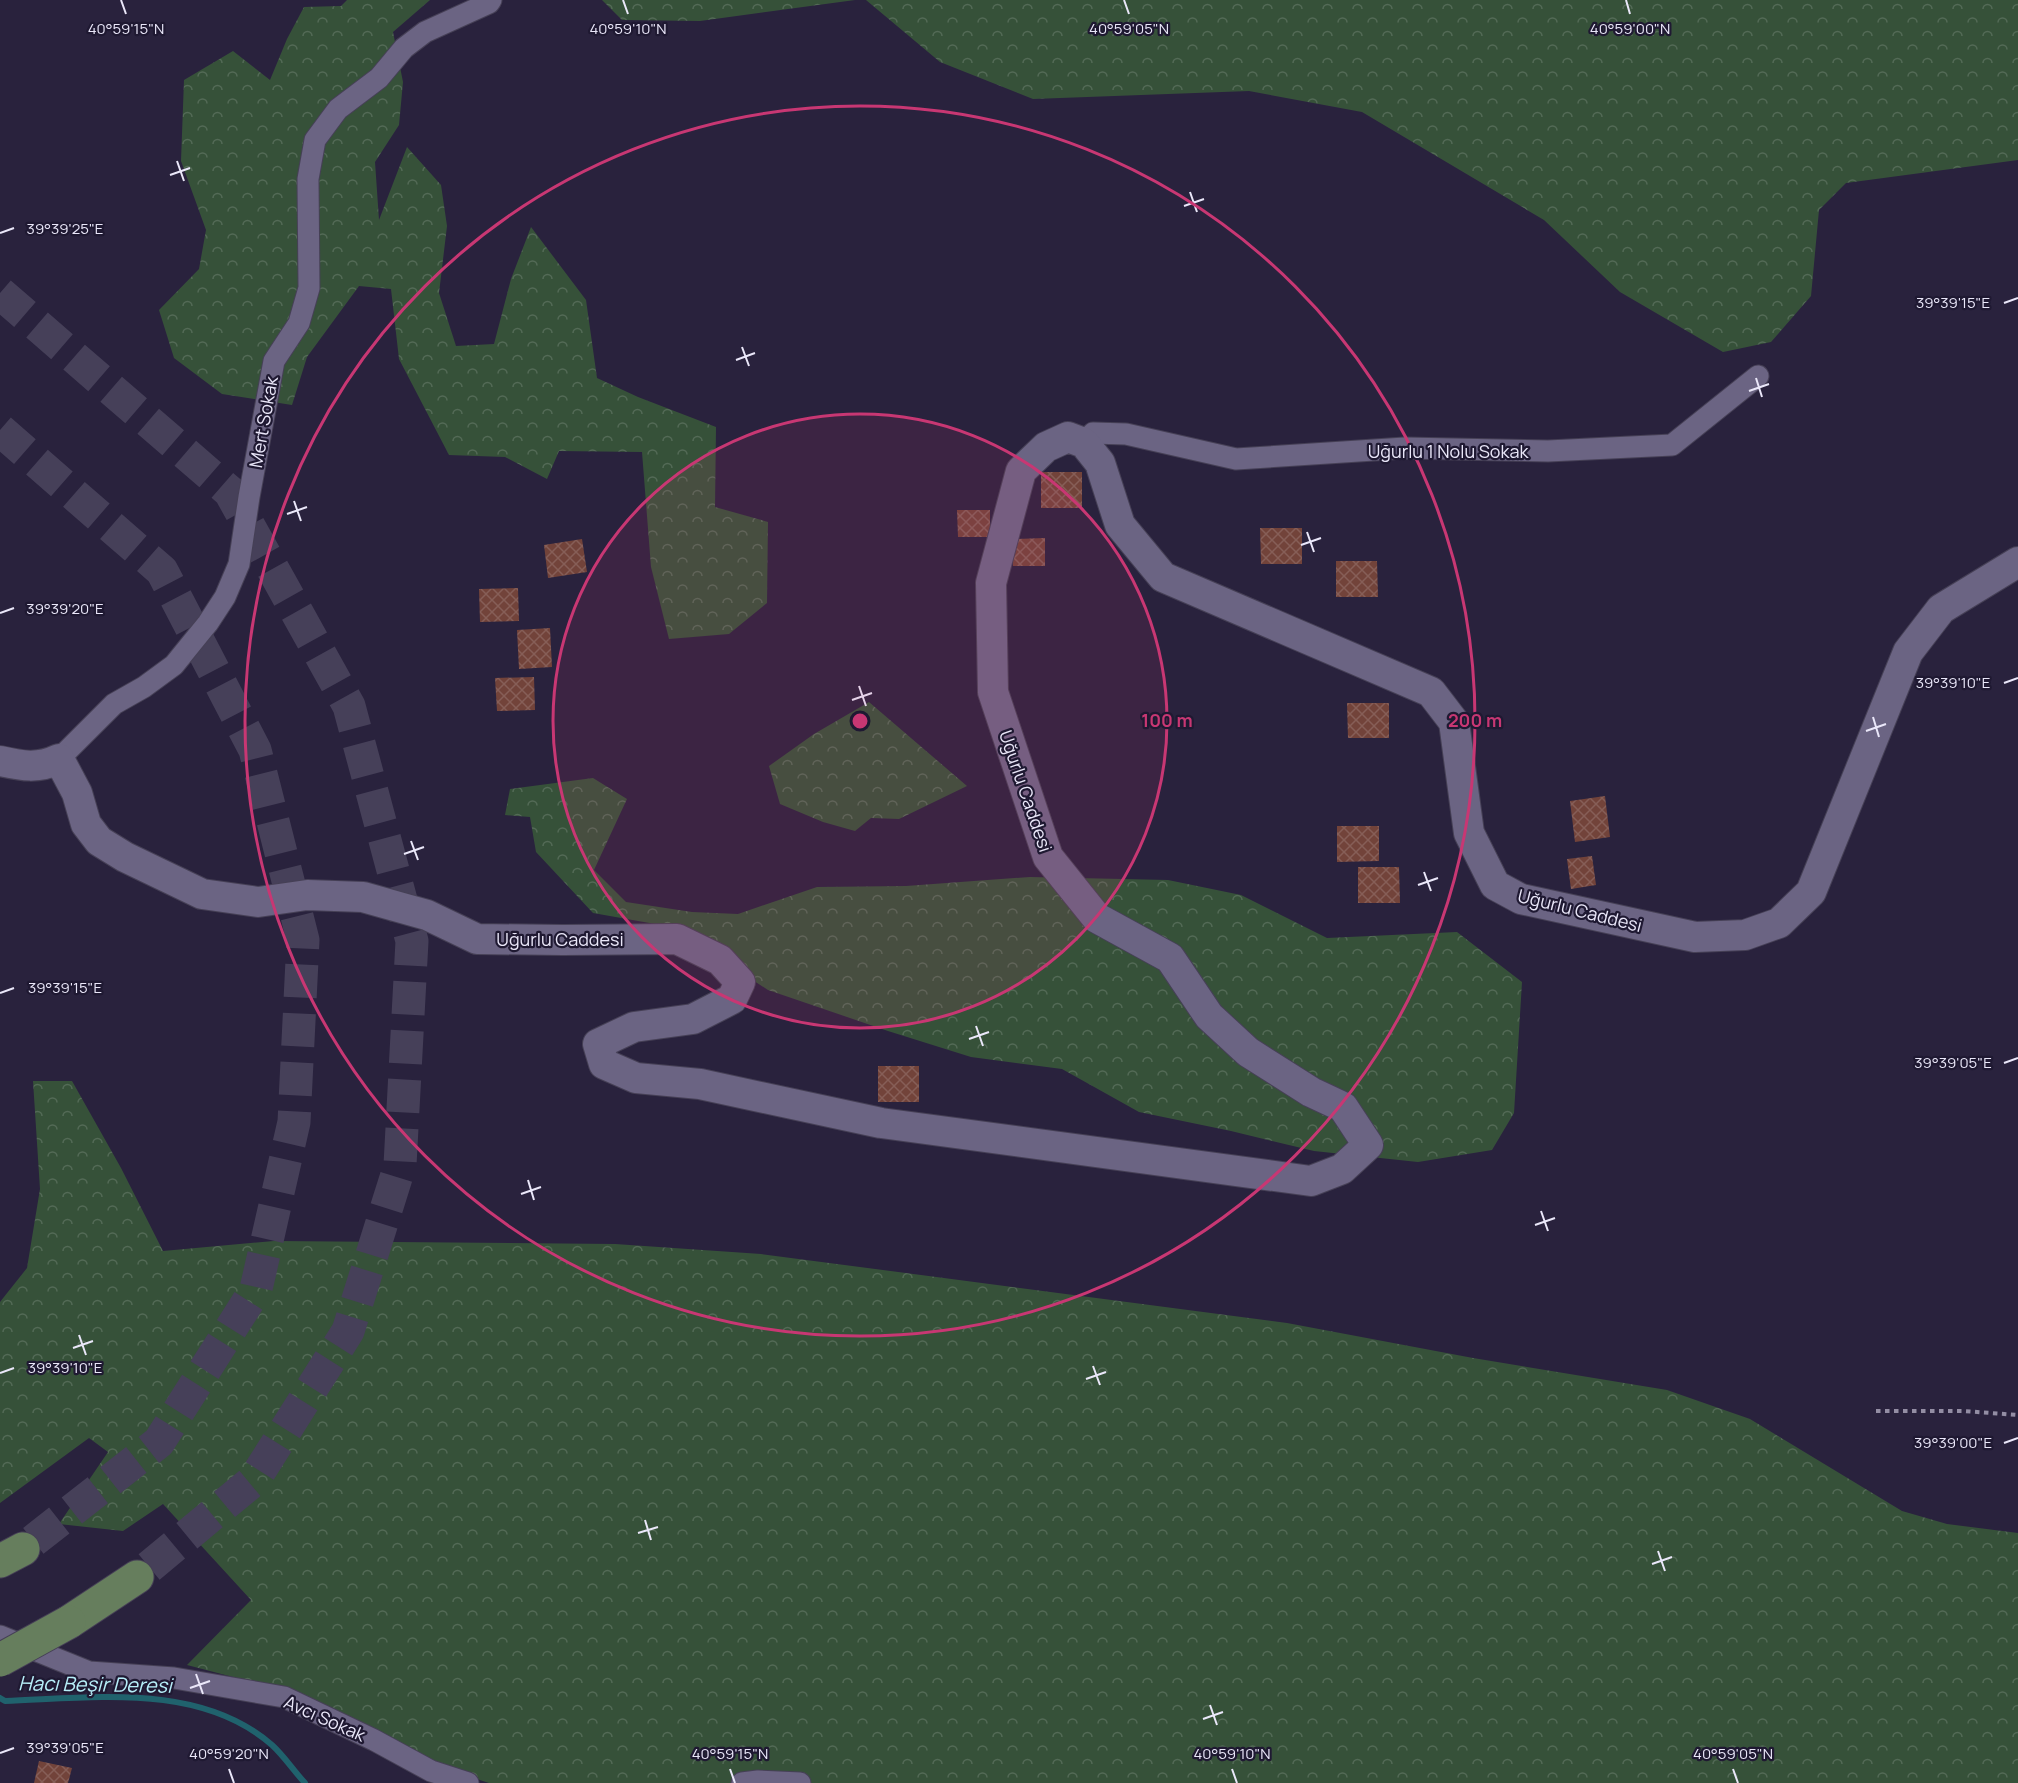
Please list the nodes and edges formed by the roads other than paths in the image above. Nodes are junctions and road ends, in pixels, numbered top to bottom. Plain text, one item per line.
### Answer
1 (491, 0) edge
2 (1758, 376) dead end
3 (1084, 443) junction
4 (2018, 562) edge
5 (59, 759) junction
6 (0, 761) edge
7 (137, 1577) tunnel mouth
8 (0, 1636) edge
9 (0, 1660) edge
10 (468, 1783) edge
11 (742, 1783) edge
12 (800, 1783) edge

1 - 5 street, Mert Sokak
2 - 3 street, Uğurlu 1 Nolu Sokak
3 - 4 street, Uğurlu Caddesi
3 - 5 street, Uğurlu Caddesi
5 - 6 street
7 - 9 main road, bridge
8 - 10 street, Avcı Sokak
11 - 12 street

